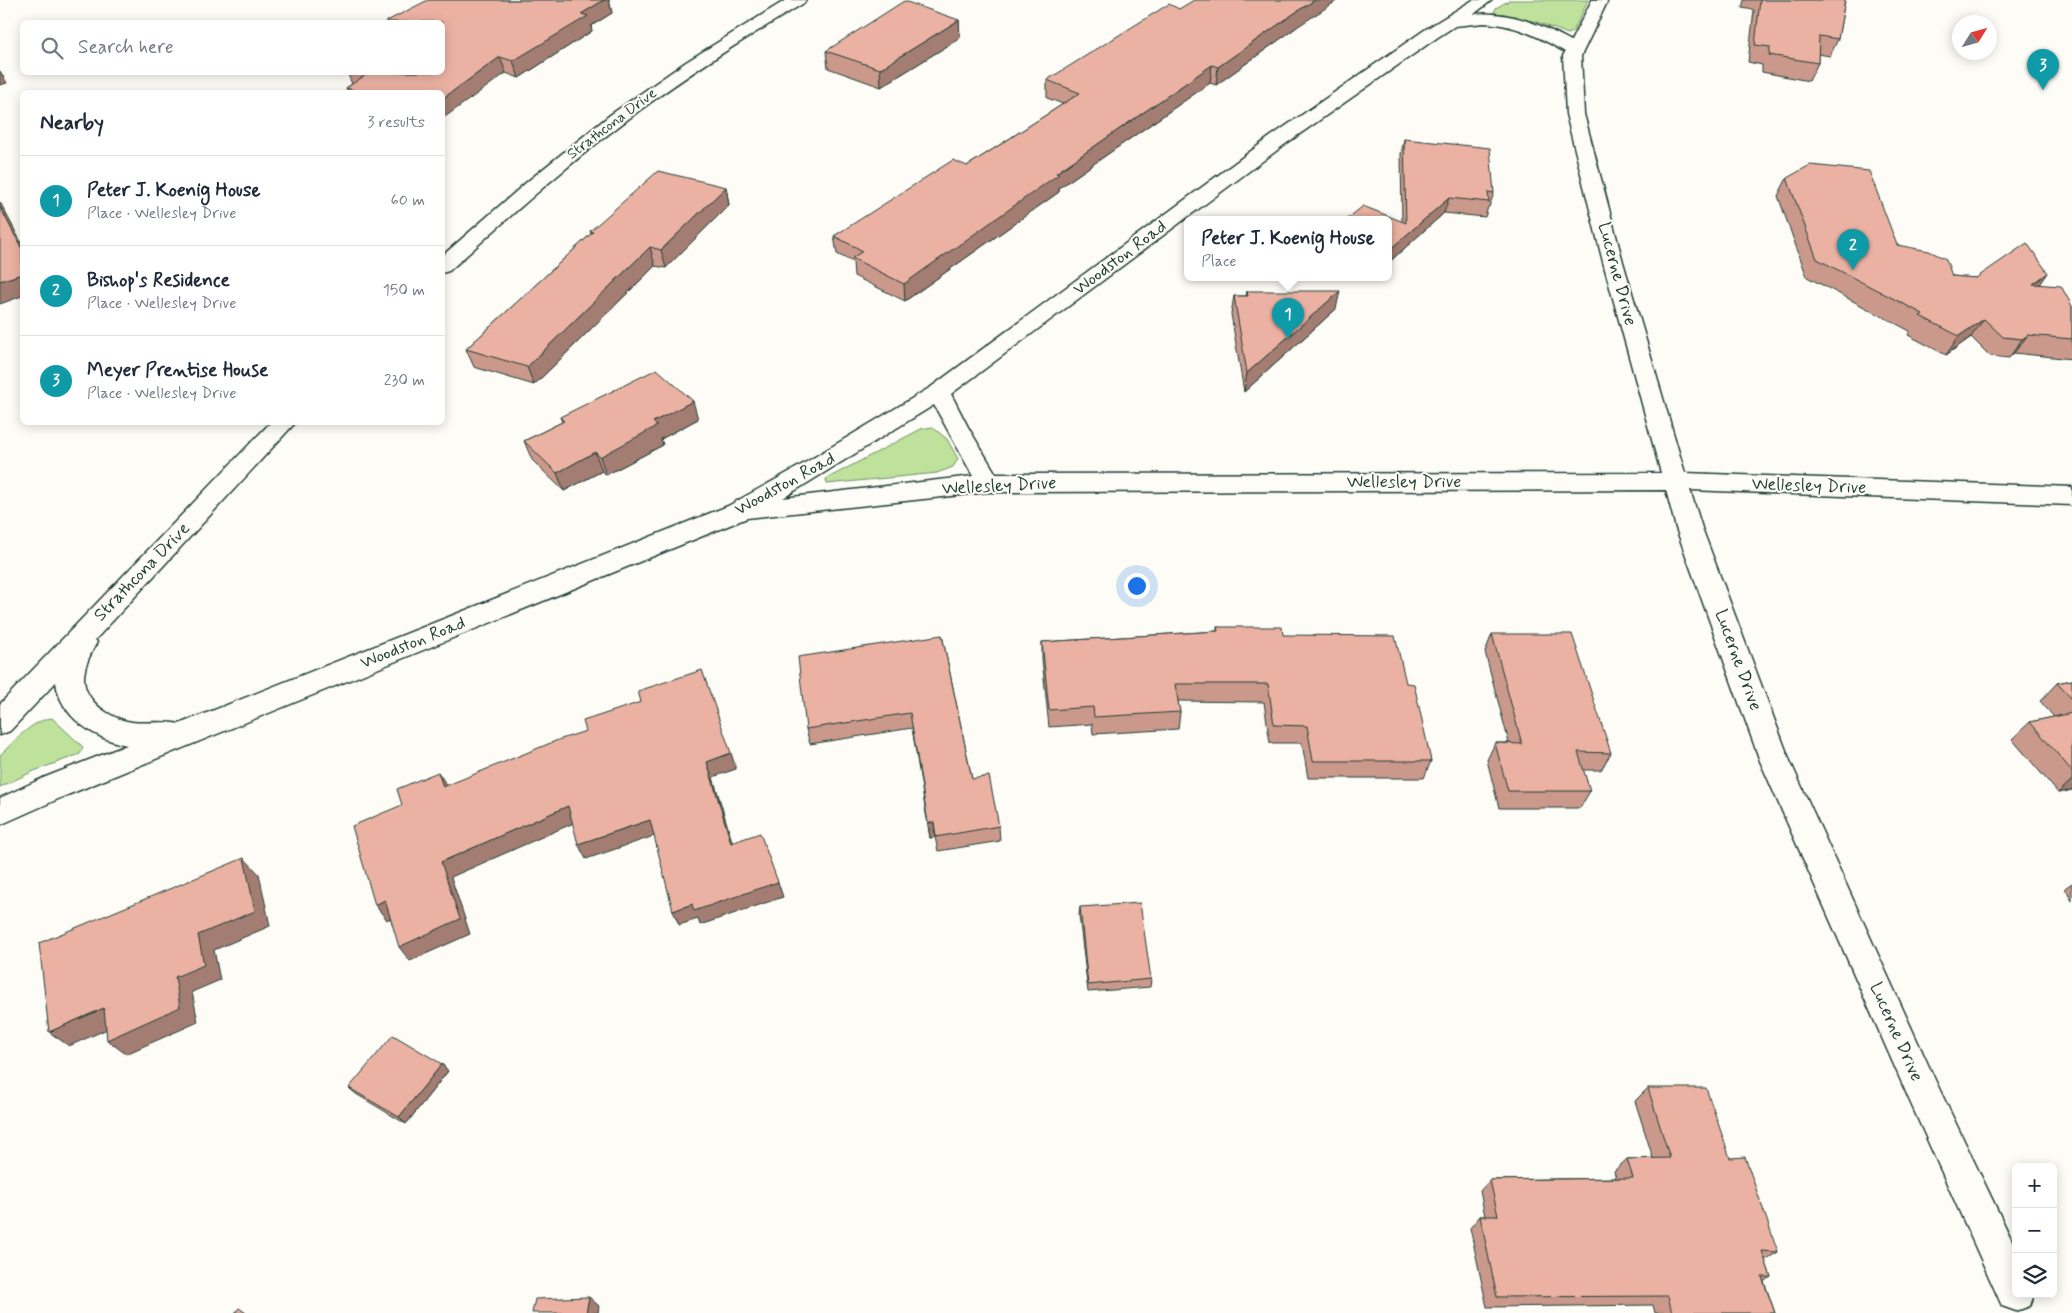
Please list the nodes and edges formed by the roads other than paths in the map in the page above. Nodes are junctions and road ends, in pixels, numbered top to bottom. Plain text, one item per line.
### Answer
1 (798, 0) edge
2 (1484, 0) edge
3 (1600, 0) edge
4 (1449, 22) junction
5 (1575, 51) junction
6 (445, 264) edge
7 (939, 392) junction
8 (282, 425) edge
9 (1675, 481) junction
10 (989, 483) junction
11 (2072, 496) edge
12 (737, 512) junction
13 (92, 625) junction
14 (0, 723) edge
15 (188, 734) junction
16 (0, 812) edge
17 (2012, 1284) edge
18 (2018, 1298) edge
19 (2026, 1313) edge

1 - 6 street, Strathcona Drive
2 - 4 street, Woodston Road
3 - 5 street, Lucerne Drive
4 - 5 street
4 - 7 street, Woodston Road
5 - 9 street, Lucerne Drive
7 - 10 street
7 - 12 street, Woodston Road
8 - 13 street, Strathcona Drive
9 - 10 street, Wellesley Drive
9 - 11 street, Wellesley Drive
9 - 17 street, Lucerne Drive
10 - 12 street, Wellesley Drive
12 - 15 street, Woodston Road
13 - 14 street, Strathcona Drive
13 - 15 street
15 - 16 street, Woodston Road
18 - 19 street, Lucerne Drive

